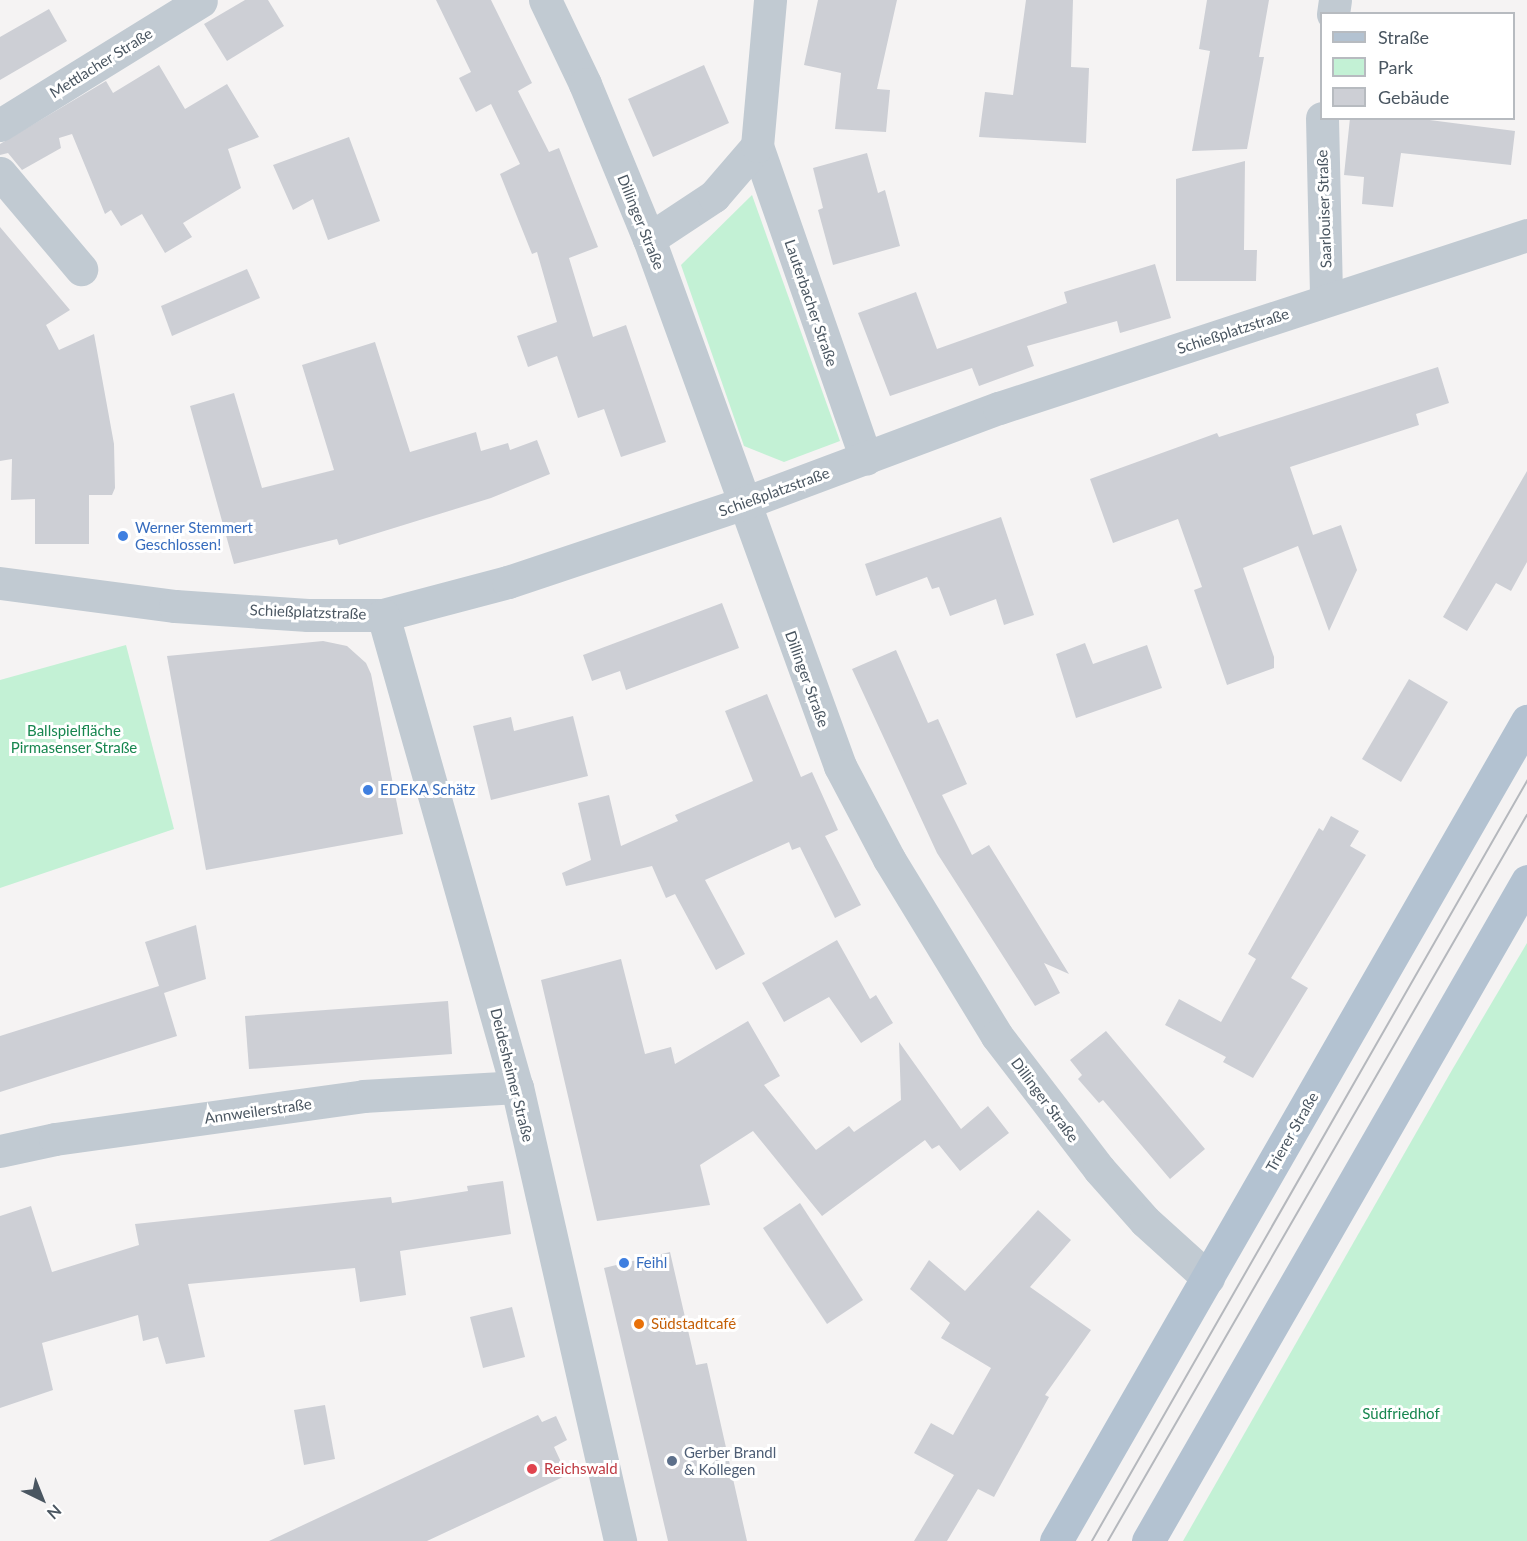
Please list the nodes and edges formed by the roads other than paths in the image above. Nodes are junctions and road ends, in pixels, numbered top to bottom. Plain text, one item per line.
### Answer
1 (545, 0) edge
2 (770, 0) edge
3 (201, 1) edge
4 (1322, 120) edge
5 (0, 125) edge
6 (757, 146) junction
7 (0, 173) edge
8 (1527, 235) edge
9 (649, 239) junction
10 (81, 269) dead end
11 (1326, 300) junction
12 (866, 459) junction
13 (747, 502) junction
14 (0, 583) edge
15 (383, 615) junction
16 (1527, 722) edge
17 (1527, 881) edge
18 (517, 1088) junction
19 (0, 1151) edge
20 (1208, 1278) junction
21 (620, 1541) edge
22 (1056, 1541) edge
23 (1148, 1541) edge

1 - 9 street, Dillinger Straße
2 - 6 street, Lauterbacher Straße
3 - 5 street, Mettlacher Straße
4 - 11 street, Saarlouiser Straße
6 - 9 street
6 - 12 street, Lauterbacher Straße
7 - 10 street
8 - 11 street, Schießplatzstraße
9 - 13 street, Dillinger Straße
11 - 12 street, Schießplatzstraße
12 - 13 street, Schießplatzstraße
13 - 15 street, Schießplatzstraße
13 - 20 street, Dillinger Straße
14 - 15 street, Schießplatzstraße
15 - 18 street, Deidesheimer Straße
16 - 20 main road, Trierer Straße
17 - 23 main road
18 - 19 street, Annweilerstraße
18 - 21 street, Deidesheimer Straße
20 - 22 main road, Trierer Straße

